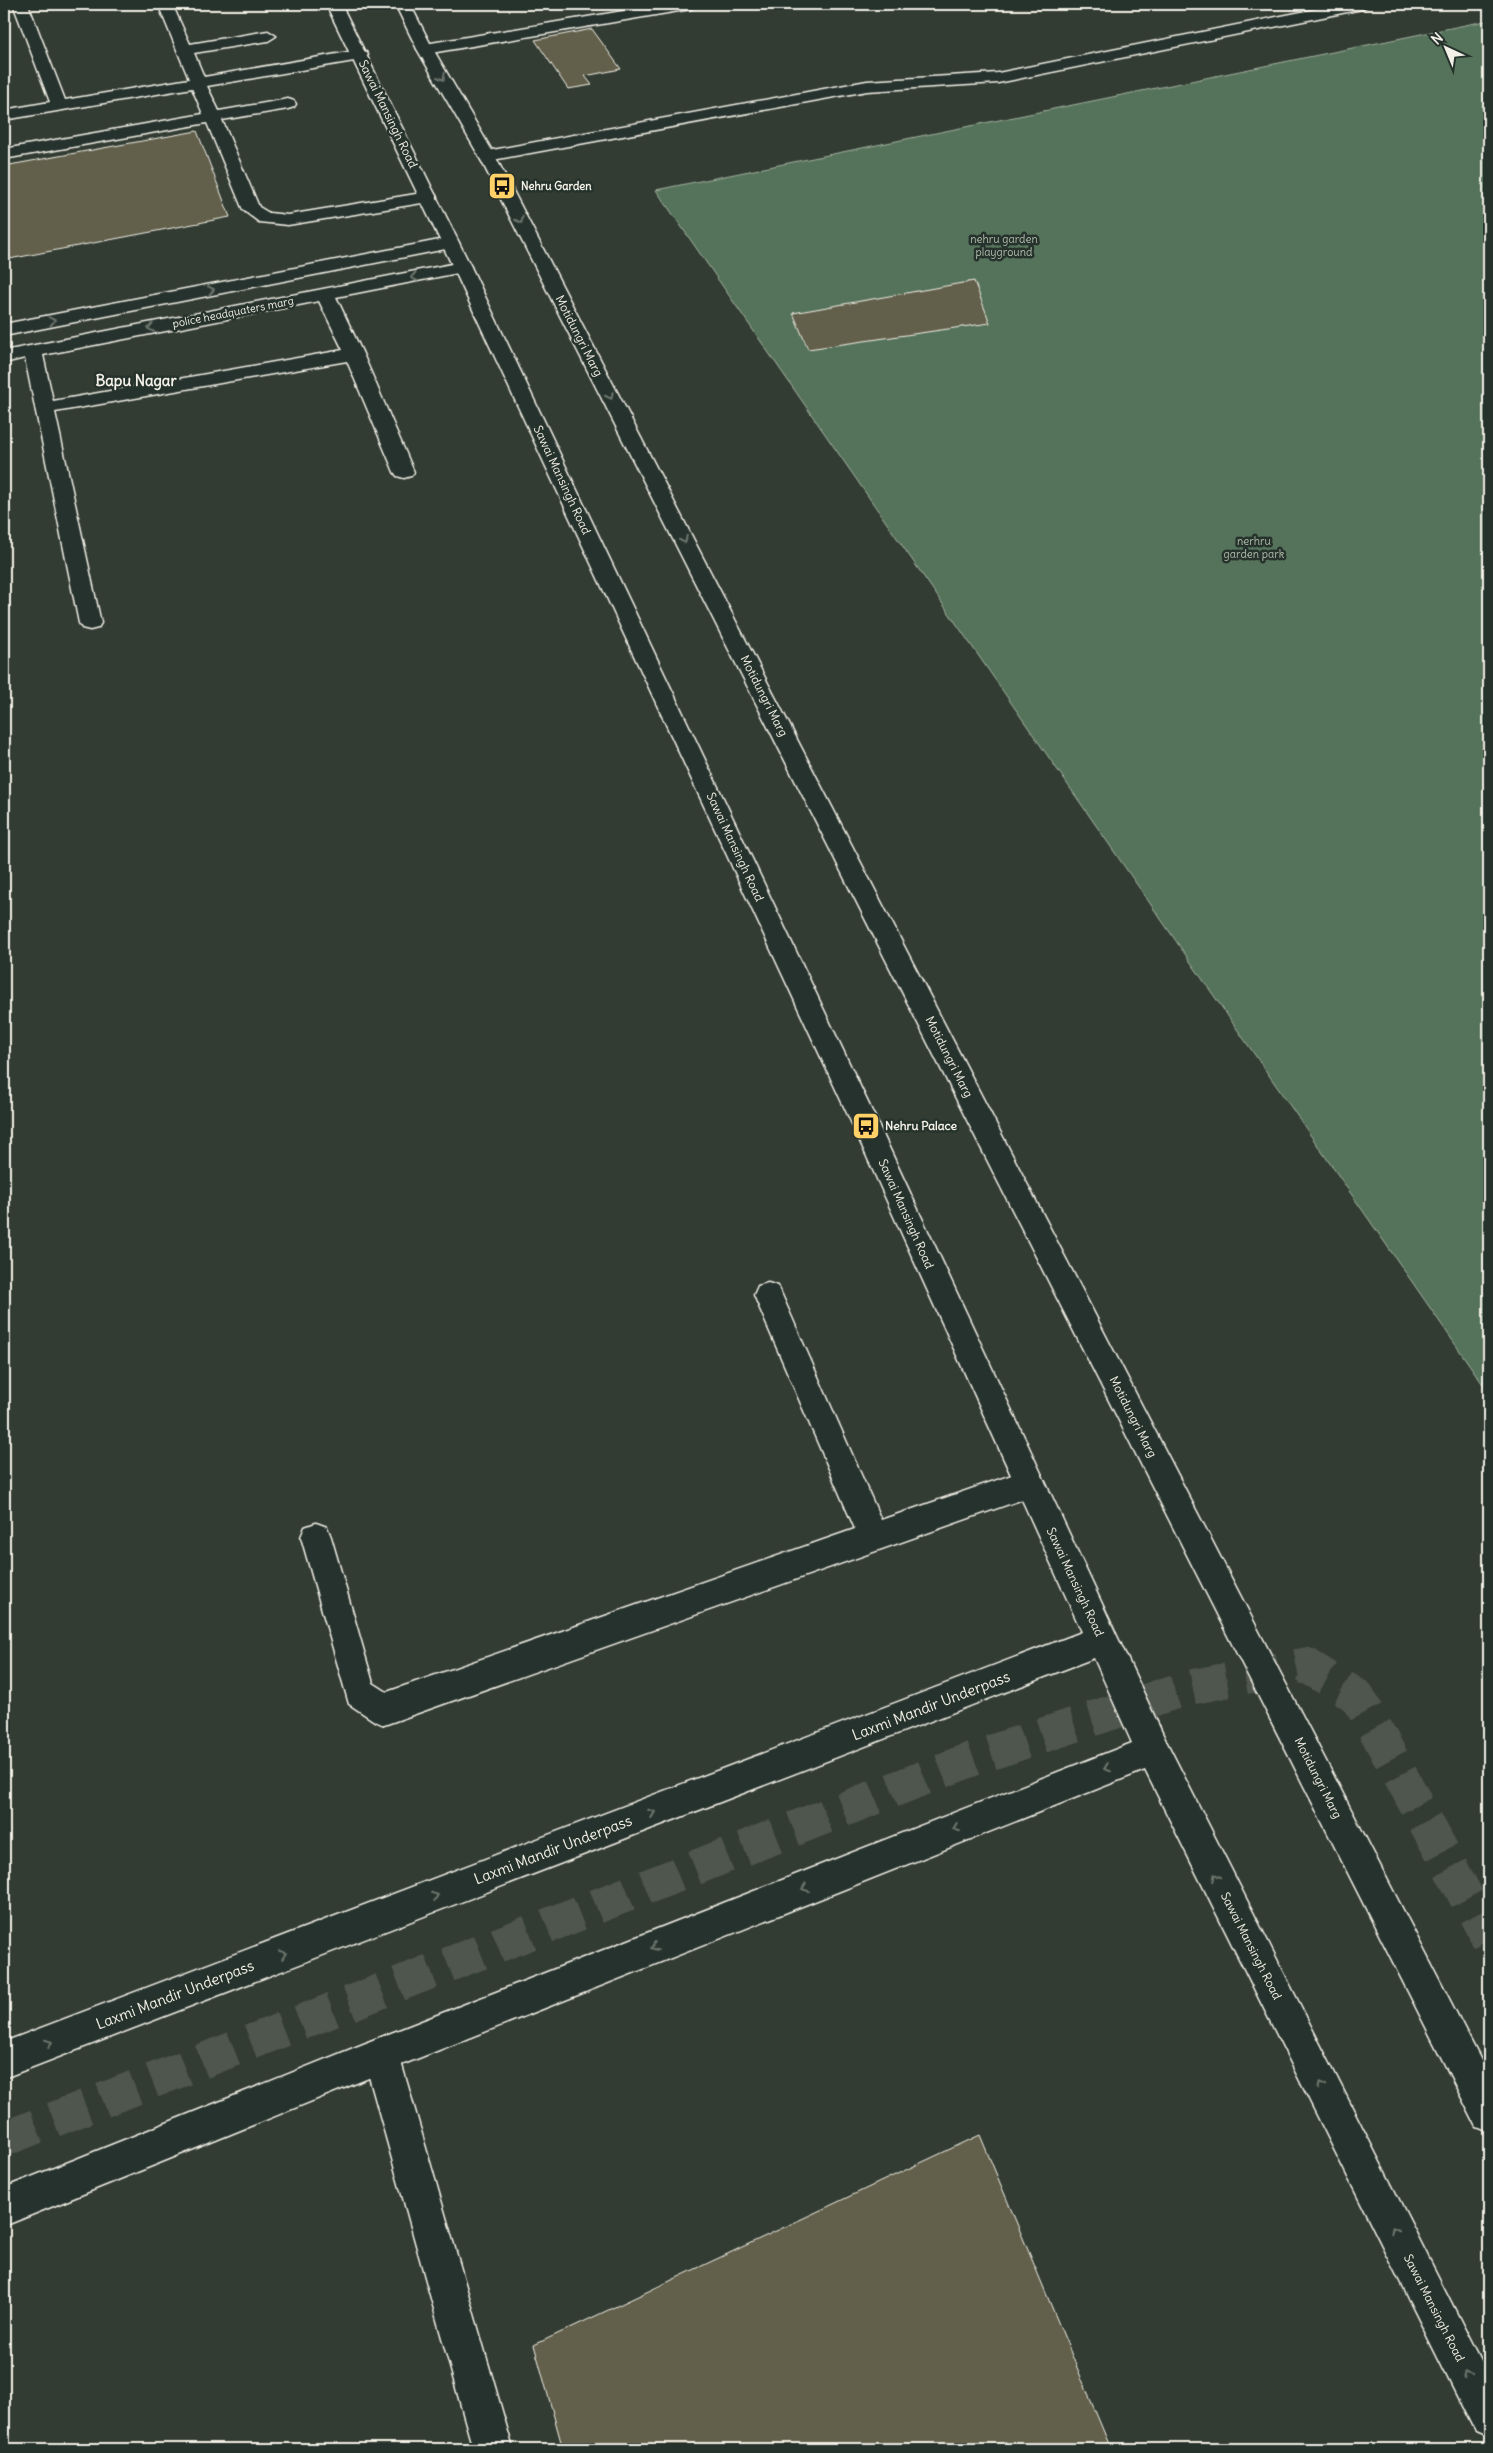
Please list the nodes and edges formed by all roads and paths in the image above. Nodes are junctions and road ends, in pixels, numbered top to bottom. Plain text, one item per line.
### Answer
1 (20, 4) edge
2 (165, 4) edge
3 (334, 4) edge
4 (402, 4) edge
5 (691, 4) edge
6 (1362, 4) edge
7 (268, 36) dead end
8 (425, 49) junction
9 (184, 50) junction
10 (360, 56) junction
11 (198, 81) junction
12 (288, 104) dead end
13 (59, 106) junction
14 (4, 115) edge
15 (213, 116) junction
16 (4, 154) edge
17 (488, 156) junction
18 (428, 197) junction
19 (450, 244) junction
20 (462, 268) junction
21 (325, 294) junction
22 (4, 330) edge
23 (33, 352) junction
24 (354, 354) junction
25 (4, 357) edge
26 (45, 408) junction
27 (404, 472) dead end
28 (90, 623) dead end
29 (768, 1295) dead end
30 (1029, 1483) junction
31 (316, 1537) dead end
32 (874, 1538) junction
33 (1102, 1640) junction
34 (1153, 1751) junction
35 (381, 2054) junction
36 (4, 2060) edge
37 (1489, 2113) edge
38 (4, 2207) edge
39 (1489, 2418) edge
40 (493, 2449) edge

1 - 13 main road
2 - 9 main road
3 - 10 main road, Sawai Mansingh Road
4 - 8 main road, Motidungri Marg
5 - 8 main road
6 - 17 main road
7 - 9 main road
8 -> 17 main road, Motidungri Marg
9 - 11 main road
10 - 11 main road
10 - 18 main road, Sawai Mansingh Road
11 - 13 main road
11 - 15 main road
12 - 15 main road
13 - 14 main road
15 - 16 main road
15 - 18 main road
17 -> 37 main road, Motidungri Marg
18 - 19 main road, Sawai Mansingh Road
19 - 20 main road, Sawai Mansingh Road
22 -> 19 main road
20 -> 21 main road, police headquaters marg
20 - 30 main road, Sawai Mansingh Road
21 -> 23 main road, police headquaters marg
21 - 24 main road
23 - 25 main road, police headquaters marg
23 - 26 main road
24 - 26 main road
24 - 27 main road
26 - 28 main road
29 - 32 main road
30 - 32 main road
30 - 33 main road, Sawai Mansingh Road
31 - 32 main road
33 - 34 main road, Sawai Mansingh Road
36 -> 33 main road, Laxmi Mandir Underpass
34 -> 35 main road
39 -> 34 main road, Sawai Mansingh Road
35 - 38 main road
35 - 40 main road

